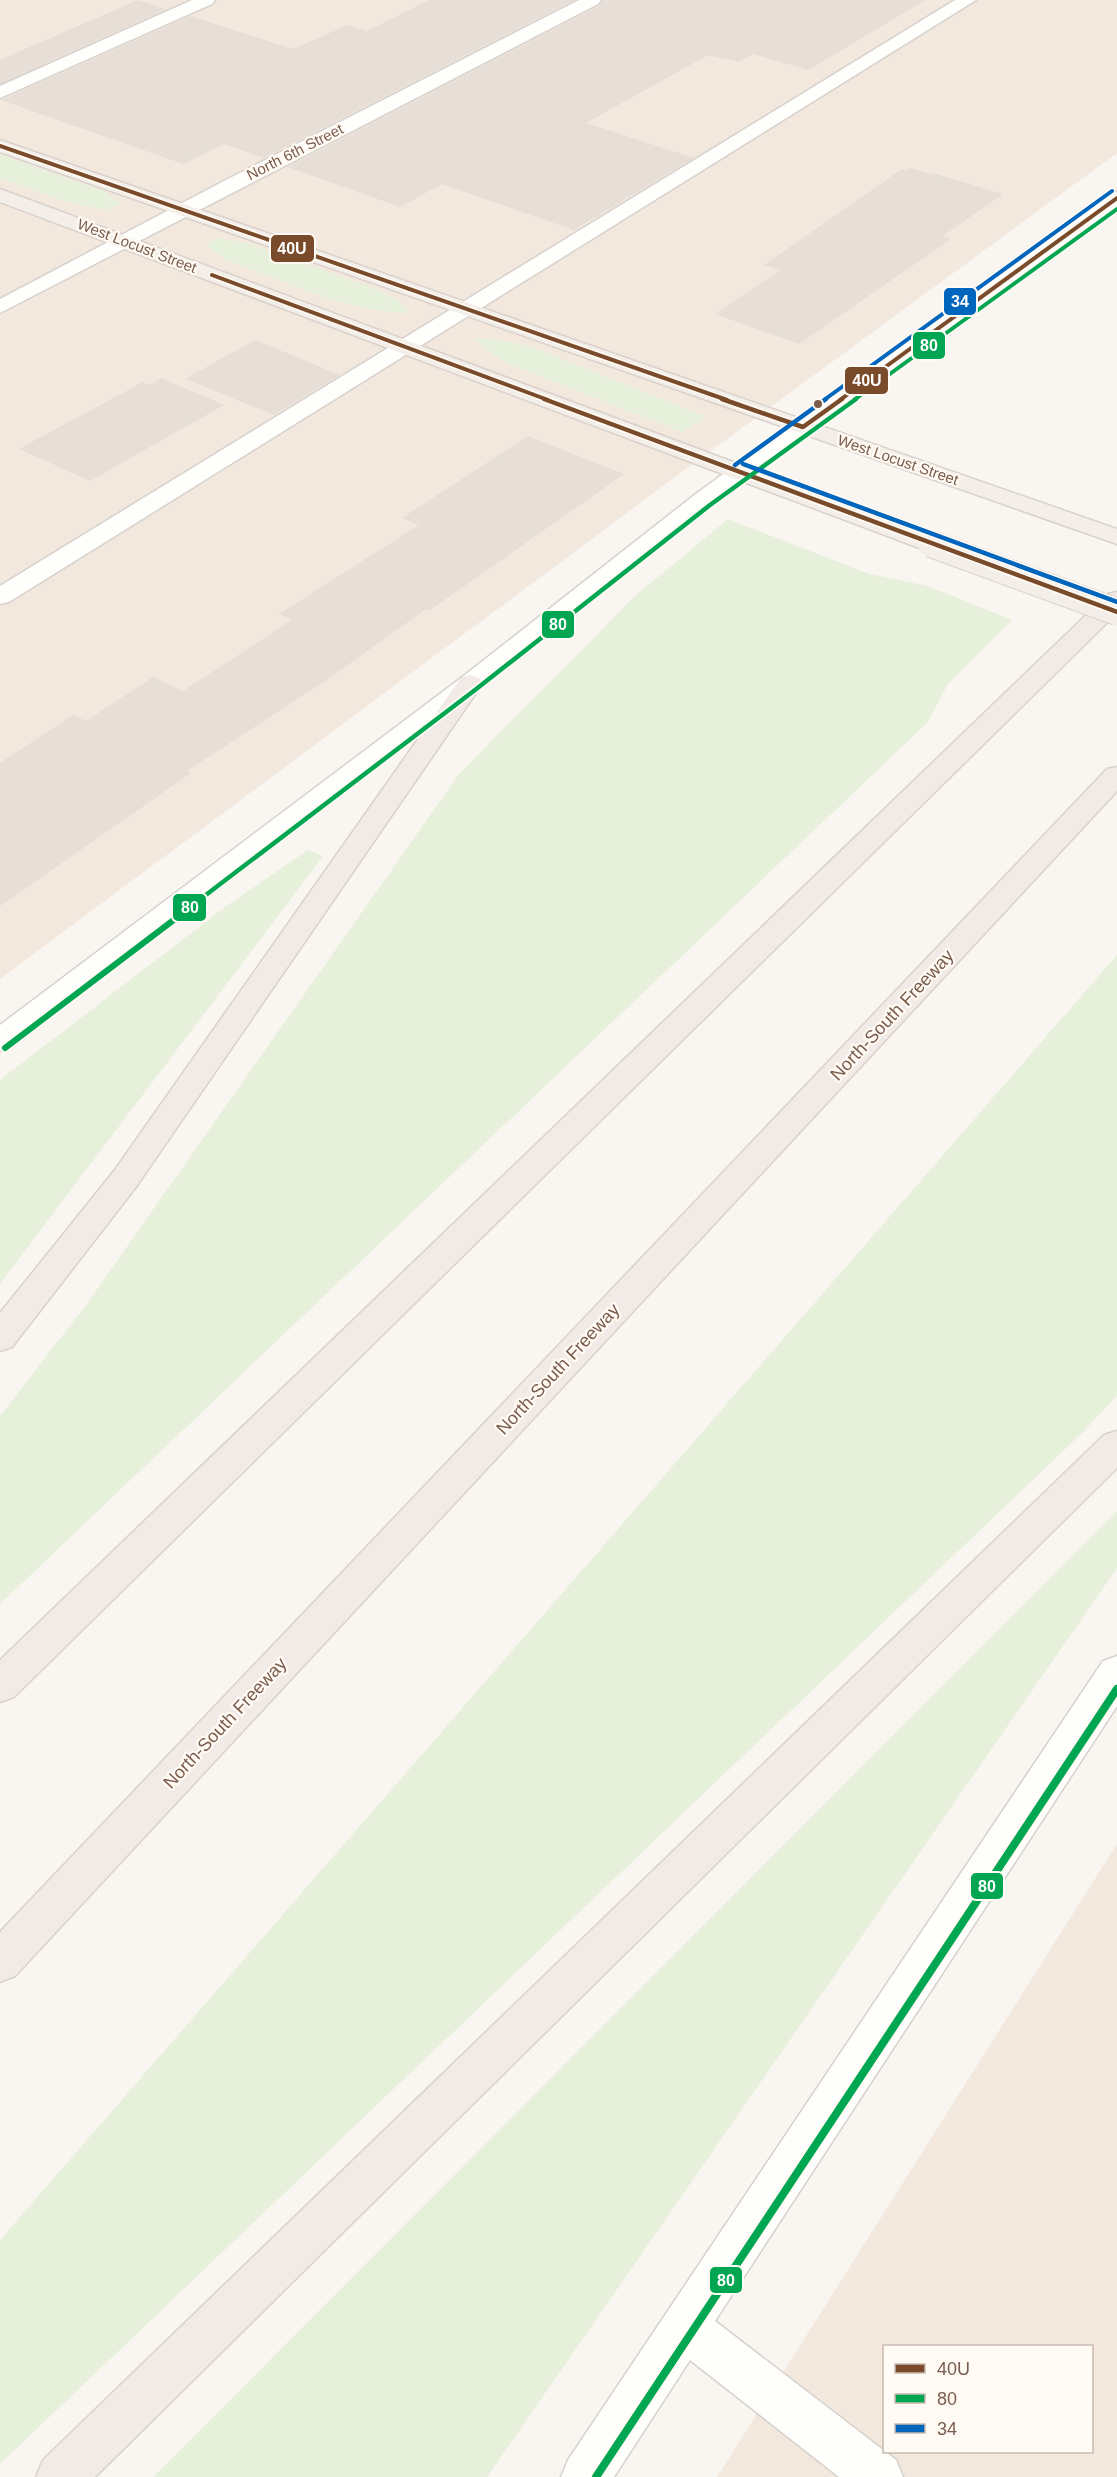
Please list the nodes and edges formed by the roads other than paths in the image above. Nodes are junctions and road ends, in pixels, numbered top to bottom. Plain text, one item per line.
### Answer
1 (206, 0) edge
2 (592, 0) edge
3 (967, 0) edge
4 (0, 93) edge
5 (0, 146) edge
6 (0, 195) edge
7 (1117, 198) edge
8 (184, 210) junction
9 (125, 242) junction
10 (0, 308) edge
11 (466, 309) junction
12 (405, 347) junction
13 (803, 427) junction
14 (740, 472) junction
15 (1117, 537) edge
16 (0, 597) edge
17 (1117, 599) edge
18 (1117, 612) edge
19 (470, 684) junction
20 (1117, 775) edge
21 (0, 1041) edge
22 (0, 1338) edge
23 (1117, 1445) edge
24 (1117, 1673) edge
25 (0, 1685) edge
26 (0, 1962) edge
27 (686, 2328) junction
28 (60, 2477) edge
29 (585, 2477) edge
30 (879, 2477) edge

1 - 4 street
2 - 8 street, North 6th Street
3 - 11 street
5 - 8 main road, West Locust Street
6 - 9 main road, West Locust Street
7 - 13 street
8 - 9 street, North 6th Street
8 - 11 main road, West Locust Street
9 - 10 street, North 6th Street
9 - 12 main road, West Locust Street
11 - 12 street
11 - 13 main road, West Locust Street
12 - 14 main road, West Locust Street
12 - 16 street
13 - 14 street
13 - 15 main road, West Locust Street
14 - 18 main road, West Locust Street, bridge
14 - 19 street
17 - 25 highway
19 - 21 street
19 - 22 highway
20 - 26 highway, North-South Freeway
23 - 28 highway
24 - 27 street
27 - 29 street
27 - 30 street

